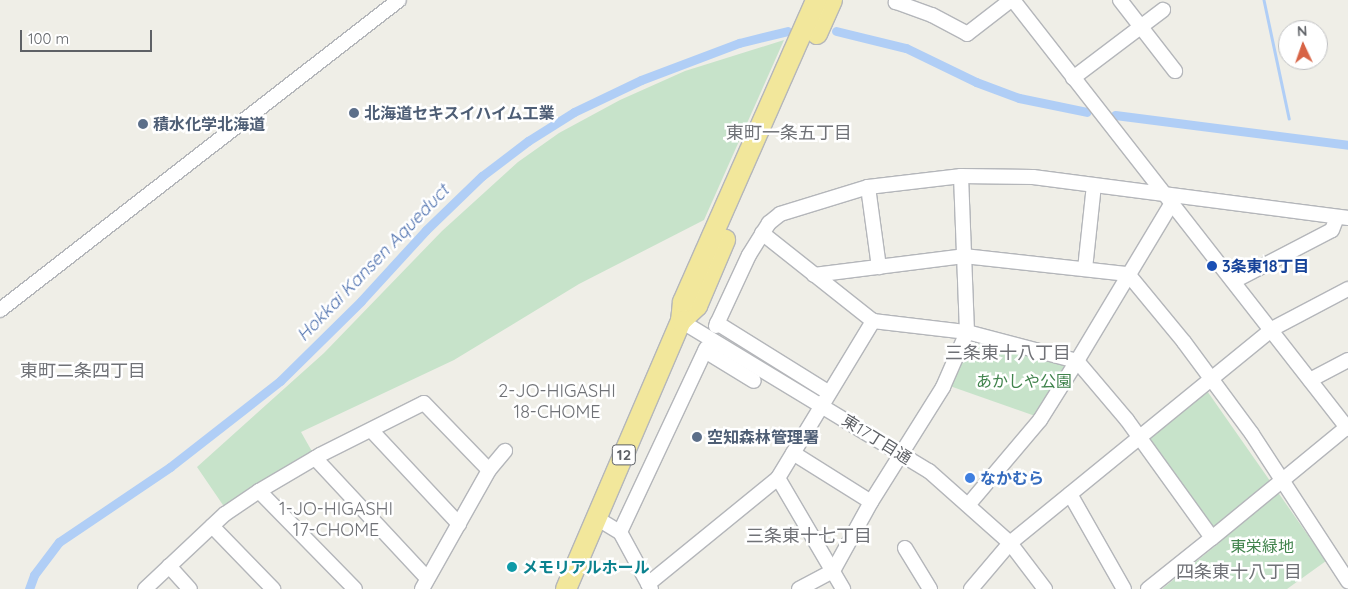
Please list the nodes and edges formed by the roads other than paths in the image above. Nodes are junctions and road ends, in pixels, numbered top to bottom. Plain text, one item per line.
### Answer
1 (399, 0) edge
2 (816, 0) edge
3 (832, 0) edge
4 (899, 0) edge
5 (1012, 0) edge
6 (1120, 0) edge
7 (1163, 10) dead end
8 (1140, 26) junction
9 (810, 32) junction
10 (1175, 71) dead end
11 (1073, 78) junction
12 (961, 176) junction
13 (1094, 185) junction
14 (868, 187) junction
15 (1170, 197) junction
16 (735, 205) junction
17 (1342, 217) edge
18 (762, 232) junction
19 (964, 256) junction
20 (879, 267) junction
21 (1085, 269) junction
22 (1128, 274) junction
23 (814, 275) junction
24 (1234, 281) junction
25 (1348, 289) edge
26 (0, 310) edge
27 (681, 321) junction
28 (874, 321) junction
29 (1272, 330) junction
30 (968, 332) junction
31 (1348, 360) edge
32 (1077, 361) junction
33 (1212, 379) junction
34 (1310, 380) junction
35 (754, 381) dead end
36 (828, 392) junction
37 (820, 404) junction
38 (1346, 422) edge
39 (371, 430) junction
40 (1139, 437) junction
41 (506, 451) dead end
42 (793, 453) junction
43 (902, 453) junction
44 (315, 458) junction
45 (489, 470) junction
46 (778, 478) junction
47 (1283, 481) junction
48 (259, 491) junction
49 (1070, 494) junction
50 (871, 502) junction
51 (969, 504) junction
52 (598, 519) junction
53 (459, 524) junction
54 (212, 526) junction
55 (620, 532) junction
56 (1212, 538) junction
57 (1010, 543) junction
58 (905, 548) dead end
59 (169, 566) junction
60 (833, 571) junction
61 (1348, 581) edge
62 (425, 584) edge
63 (649, 586) edge
64 (145, 589) edge
65 (190, 589) edge
66 (272, 589) edge
67 (355, 589) edge
68 (566, 589) edge
69 (799, 589) edge
70 (843, 589) edge
71 (930, 589) edge
72 (971, 589) edge
73 (1045, 589) edge
74 (1124, 589) edge
75 (1148, 589) edge

1 - 26 street
2 - 9 highway, 12
3 - 9 highway, 12
4 - 5 street
5 - 11 street
6 - 8 street
7 - 8 street
8 - 10 street
8 - 11 street
9 - 16 highway, 12
11 - 15 street
12 - 13 street
12 - 14 street
12 - 19 street
13 - 15 street
13 - 21 street
14 - 18 street
14 - 20 street
15 - 17 street
15 - 22 street
15 - 24 street
16 - 27 highway, 12
16 - 27 highway, 12
17 - 24 street
18 - 23 street
18 - 36 street
19 - 20 street
19 - 21 street
19 - 30 street
20 - 23 street
21 - 22 street
22 - 32 street
22 - 33 street
23 - 28 street
24 - 29 street
25 - 29 street
27 - 37 street, 東17丁目通
27 - 52 highway, 12
28 - 30 street
28 - 36 street
29 - 33 street
29 - 34 street
30 - 32 street
30 - 43 street
31 - 34 street
32 - 40 street
32 - 51 street
33 - 40 street
33 - 47 street
34 - 38 street
35 - 55 street
36 - 37 street
37 - 42 street
37 - 43 street, 東17丁目通
38 - 47 street
39 - 44 street
39 - 45 street
39 - 53 street
40 - 49 street
40 - 56 street
41 - 45 street
42 - 46 street
42 - 50 street
43 - 50 street
43 - 51 street, 東17丁目通
44 - 48 street
44 - 62 street
45 - 53 street
46 - 60 street
46 - 63 street
47 - 56 street
47 - 61 street
48 - 54 street
48 - 67 street
49 - 57 street
49 - 74 street
50 - 60 street
51 - 57 street, 東17丁目通
52 - 55 street
52 - 68 highway, 12
53 - 62 street
54 - 59 street
54 - 66 street
55 - 63 street
56 - 75 street
57 - 72 street
57 - 73 street, 東17丁目通
58 - 71 street
59 - 64 street
59 - 65 street
60 - 69 street
60 - 70 street

